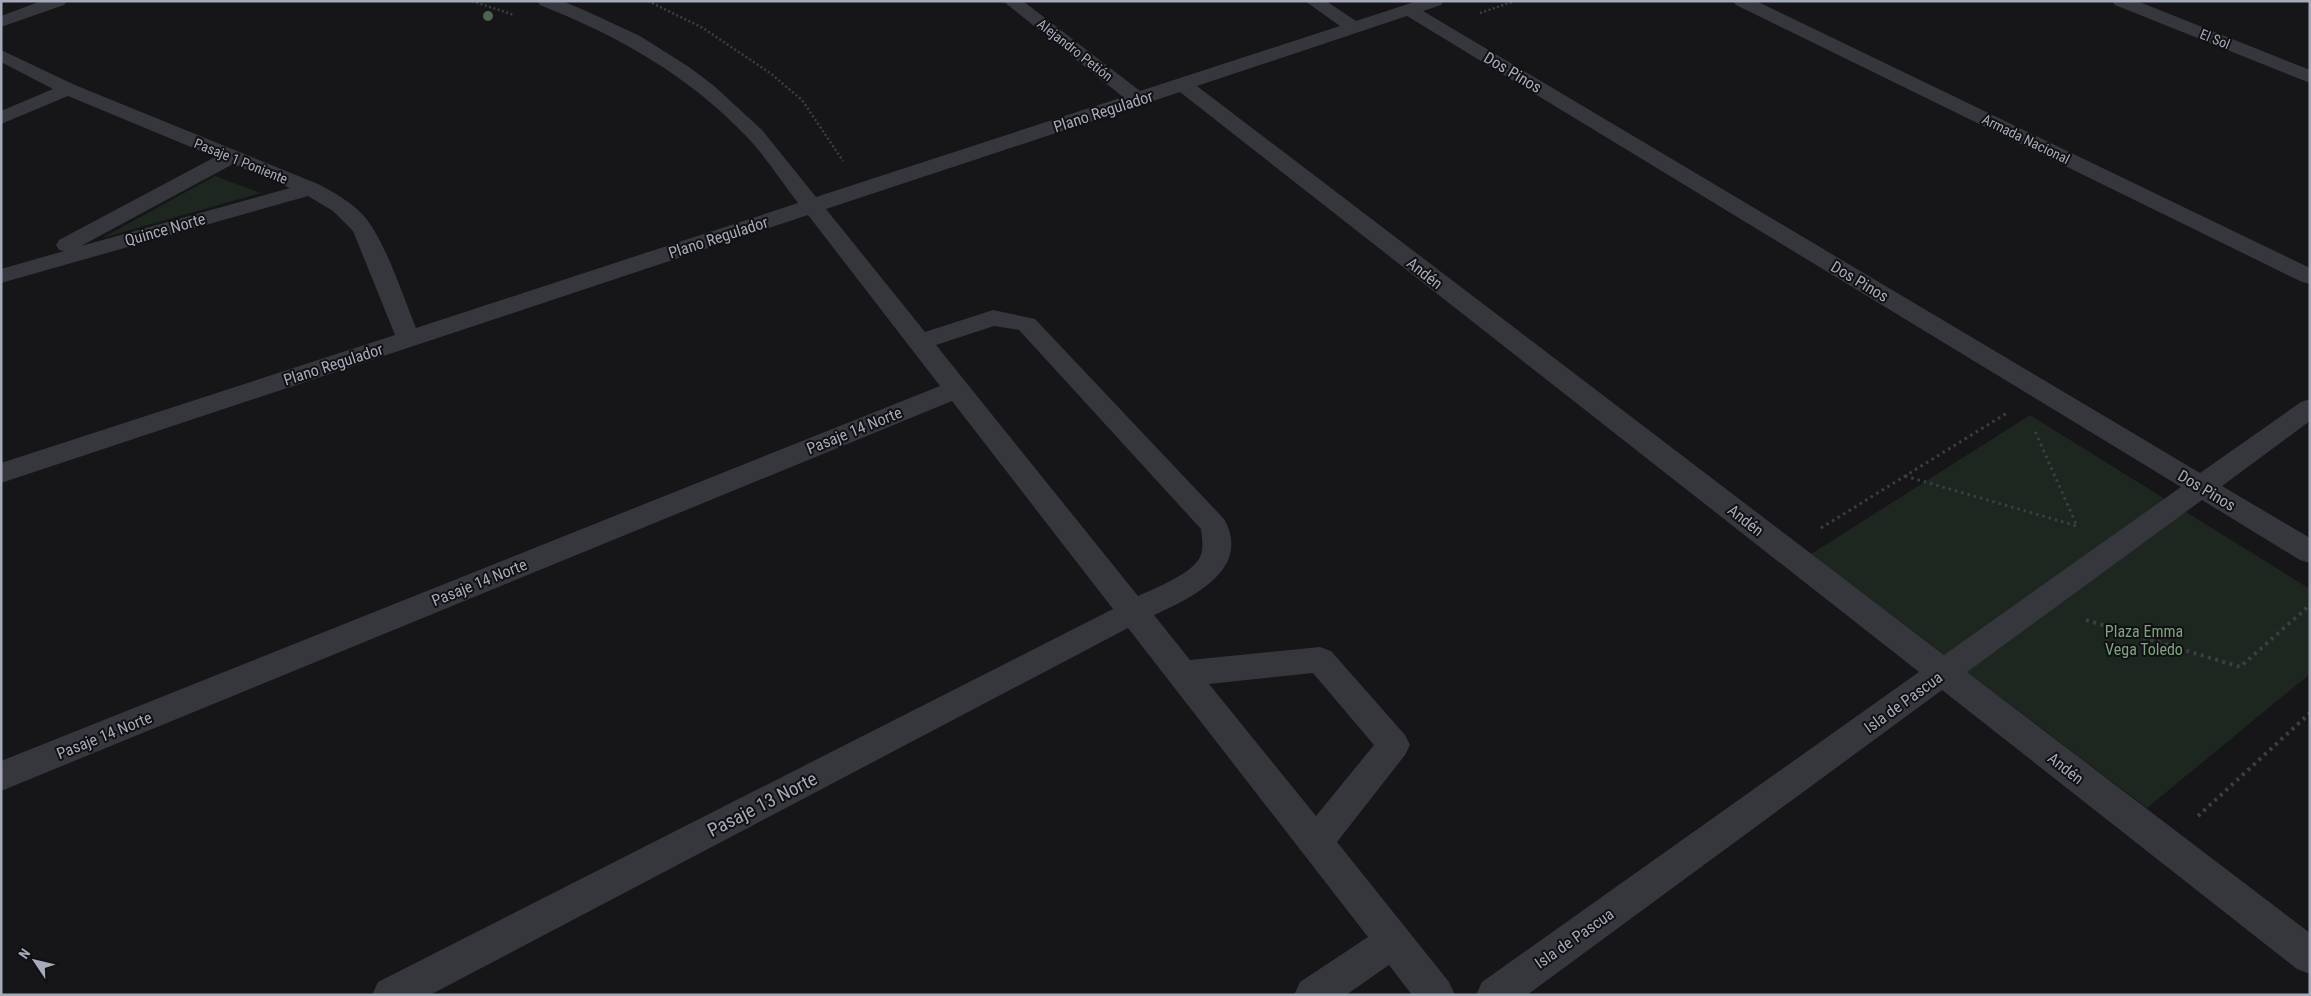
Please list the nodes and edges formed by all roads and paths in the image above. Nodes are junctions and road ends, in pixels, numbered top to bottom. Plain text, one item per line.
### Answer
1 (58, 1) edge
2 (472, 1) edge
3 (546, 1) edge
4 (648, 1) edge
5 (1012, 1) edge
6 (1314, 1) edge
7 (1435, 1) edge
8 (1742, 1) edge
9 (2121, 1) edge
10 (1410, 10) junction
11 (520, 18) dead end
12 (1, 22) edge
13 (1355, 28) junction
14 (1, 55) edge
15 (2310, 77) edge
16 (1182, 84) junction
17 (68, 89) junction
18 (1138, 99) junction
19 (1, 118) edge
20 (231, 157) junction
21 (848, 166) dead end
22 (310, 188) junction
23 (812, 206) junction
24 (11, 273) edge
25 (2310, 277) edge
26 (409, 339) junction
27 (920, 342) junction
28 (956, 389) junction
29 (2033, 397) junction
30 (2310, 408) edge
31 (1, 473) edge
32 (1905, 476) junction
33 (2201, 486) junction
34 (2085, 520) dead end
35 (2077, 526) junction
36 (2069, 532) dead end
37 (1784, 550) junction
38 (2310, 552) edge
39 (2310, 605) edge
40 (1133, 612) junction
41 (2085, 620) dead end
42 (1943, 673) junction
43 (1182, 674) junction
44 (2310, 713) edge
45 (1, 776) edge
46 (1315, 843) junction
47 (2167, 845) junction
48 (1394, 941) junction
49 (2310, 956) edge
50 (391, 995) edge
51 (1313, 995) edge
52 (1436, 995) edge
53 (1495, 995) edge

1 - 12 street
2 - 11 path
3 - 23 street
4 - 21 path
5 - 18 street, Alejandro Petión
6 - 13 street
7 - 10 street, Plano Regulador
8 - 25 street, Armada Nacional
9 - 15 street, El Sol
10 - 13 street, Plano Regulador
10 - 29 street, Dos Pinos
13 - 16 street, Plano Regulador
14 - 17 street, Pasaje 1 Poniente
16 - 18 street, Plano Regulador
16 - 37 street, Andén
17 - 19 street
17 - 20 street, Pasaje 1 Poniente
18 - 23 street, Plano Regulador
20 - 22 street, Pasaje 1 Poniente
20 - 24 street, Quince Norte
22 - 24 street, Quince Norte
22 - 26 street, Pasaje 1 Poniente
23 - 26 street, Plano Regulador
23 - 27 street
26 - 31 street, Plano Regulador
27 - 28 street
27 - 40 street, Pasaje 13 Norte
28 - 40 street
28 - 45 street, Pasaje 14 Norte
29 - 32 path
29 - 33 street, Dos Pinos
29 - 35 path
30 - 33 street, Isla de Pascua
32 - 35 path
32 - 37 path
33 - 38 street, Dos Pinos
33 - 42 street, Isla de Pascua
34 - 35 path
35 - 36 path
37 - 42 street, Andén
39 - 41 path
40 - 43 street
40 - 50 street, Pasaje 13 Norte
42 - 47 street, Andén
42 - 53 street, Isla de Pascua
43 - 46 street
43 - 46 street
44 - 47 path
46 - 48 street
47 - 49 street, Andén
48 - 51 street
48 - 52 street

